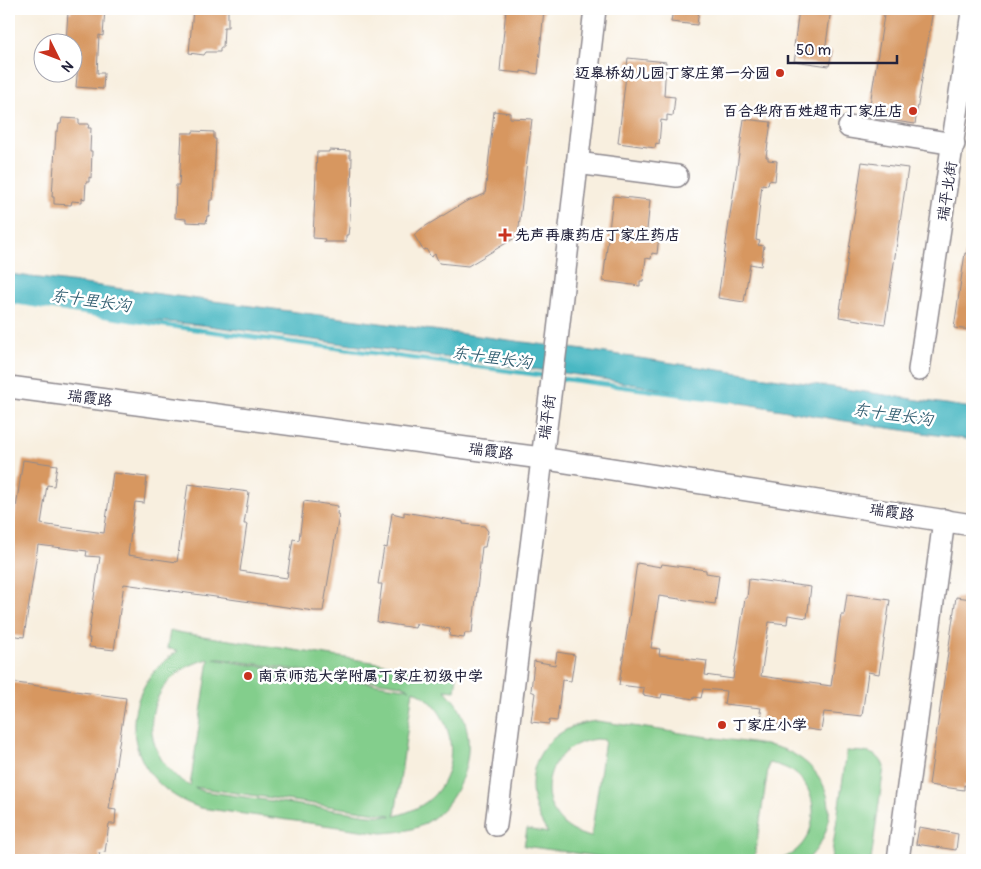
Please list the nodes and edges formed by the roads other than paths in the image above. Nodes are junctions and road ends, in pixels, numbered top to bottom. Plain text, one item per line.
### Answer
1 (595, 9) edge
2 (972, 12) edge
3 (849, 127) dead end
4 (954, 144) junction
5 (577, 163) junction
6 (677, 176) dead end
7 (919, 370) dead end
8 (9, 387) edge
9 (541, 458) junction
10 (944, 520) junction
11 (972, 525) edge
12 (496, 825) dead end
13 (898, 860) edge

1 - 5 street, 瑞平街
2 - 4 street, 瑞平北街
3 - 4 street
4 - 7 street, 瑞平北街
5 - 6 street
5 - 9 street, 瑞平街
8 - 9 street, 瑞霞路
9 - 10 street, 瑞霞路
9 - 12 street, 瑞平街
10 - 11 street, 瑞霞路
10 - 13 street

